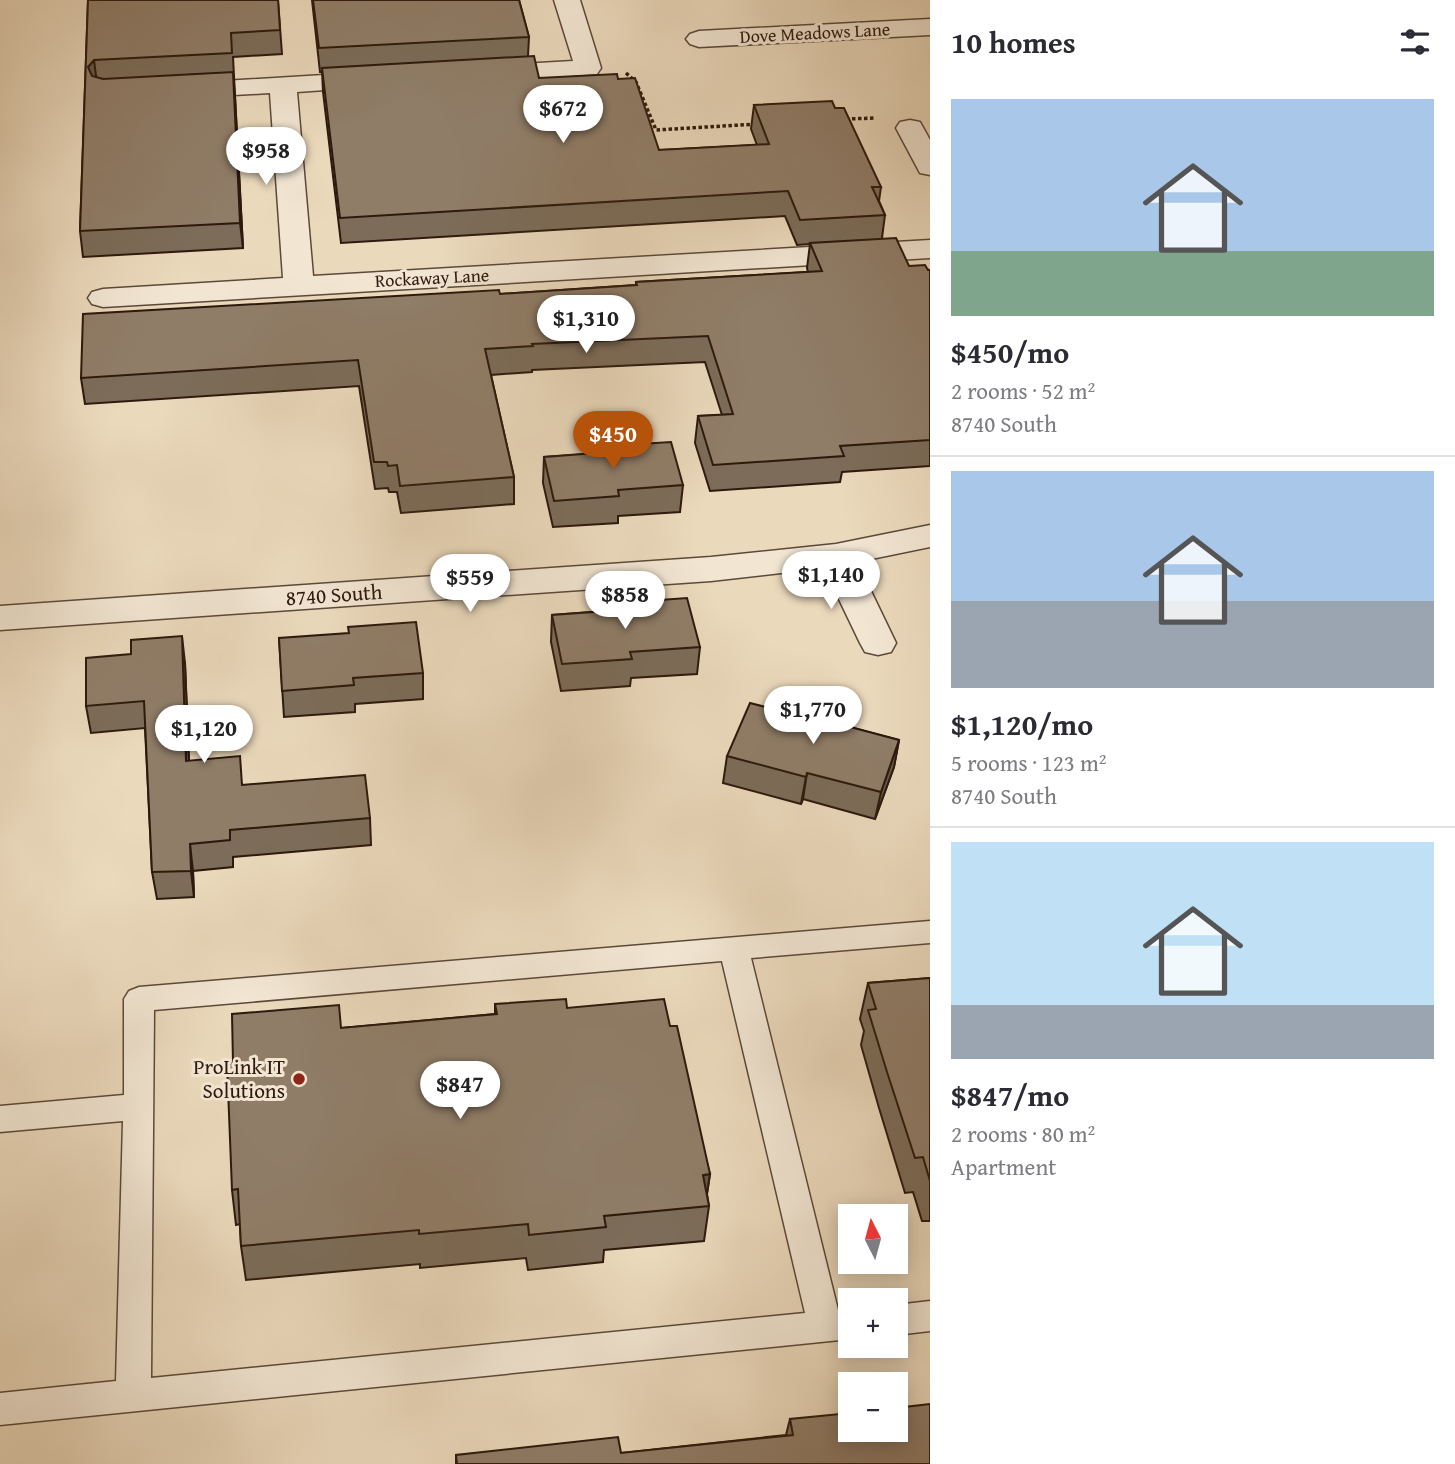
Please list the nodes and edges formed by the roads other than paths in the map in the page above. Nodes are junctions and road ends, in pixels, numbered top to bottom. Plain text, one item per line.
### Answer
1 (567, 0) edge
2 (930, 27) edge
3 (699, 39) dead end
4 (463, 75) edge
5 (394, 79) edge
6 (283, 85) junction
7 (160, 91) edge
8 (911, 128) dead end
9 (930, 167) edge
10 (930, 249) edge
11 (299, 285) junction
12 (103, 298) dead end
13 (930, 536) edge
14 (836, 555) junction
15 (0, 618) edge
16 (878, 643) dead end
17 (930, 932) edge
18 (734, 949) junction
19 (139, 1107) junction
20 (0, 1119) edge
21 (930, 1316) edge
22 (908, 1319) edge
23 (838, 1325) edge
24 (134, 1396) junction
25 (0, 1409) edge

1 - 4 street
2 - 3 street, Dove Meadows Lane
5 - 6 street
6 - 7 street
6 - 11 street
8 - 9 street
10 - 11 street, Rockaway Lane
11 - 12 street, Rockaway Lane
13 - 14 street, 8740 South
14 - 15 street, 8740 South
14 - 16 street
17 - 18 lane
18 - 19 lane
18 - 23 lane
19 - 20 lane
19 - 24 lane
21 - 22 lane
23 - 24 lane
24 - 25 lane

